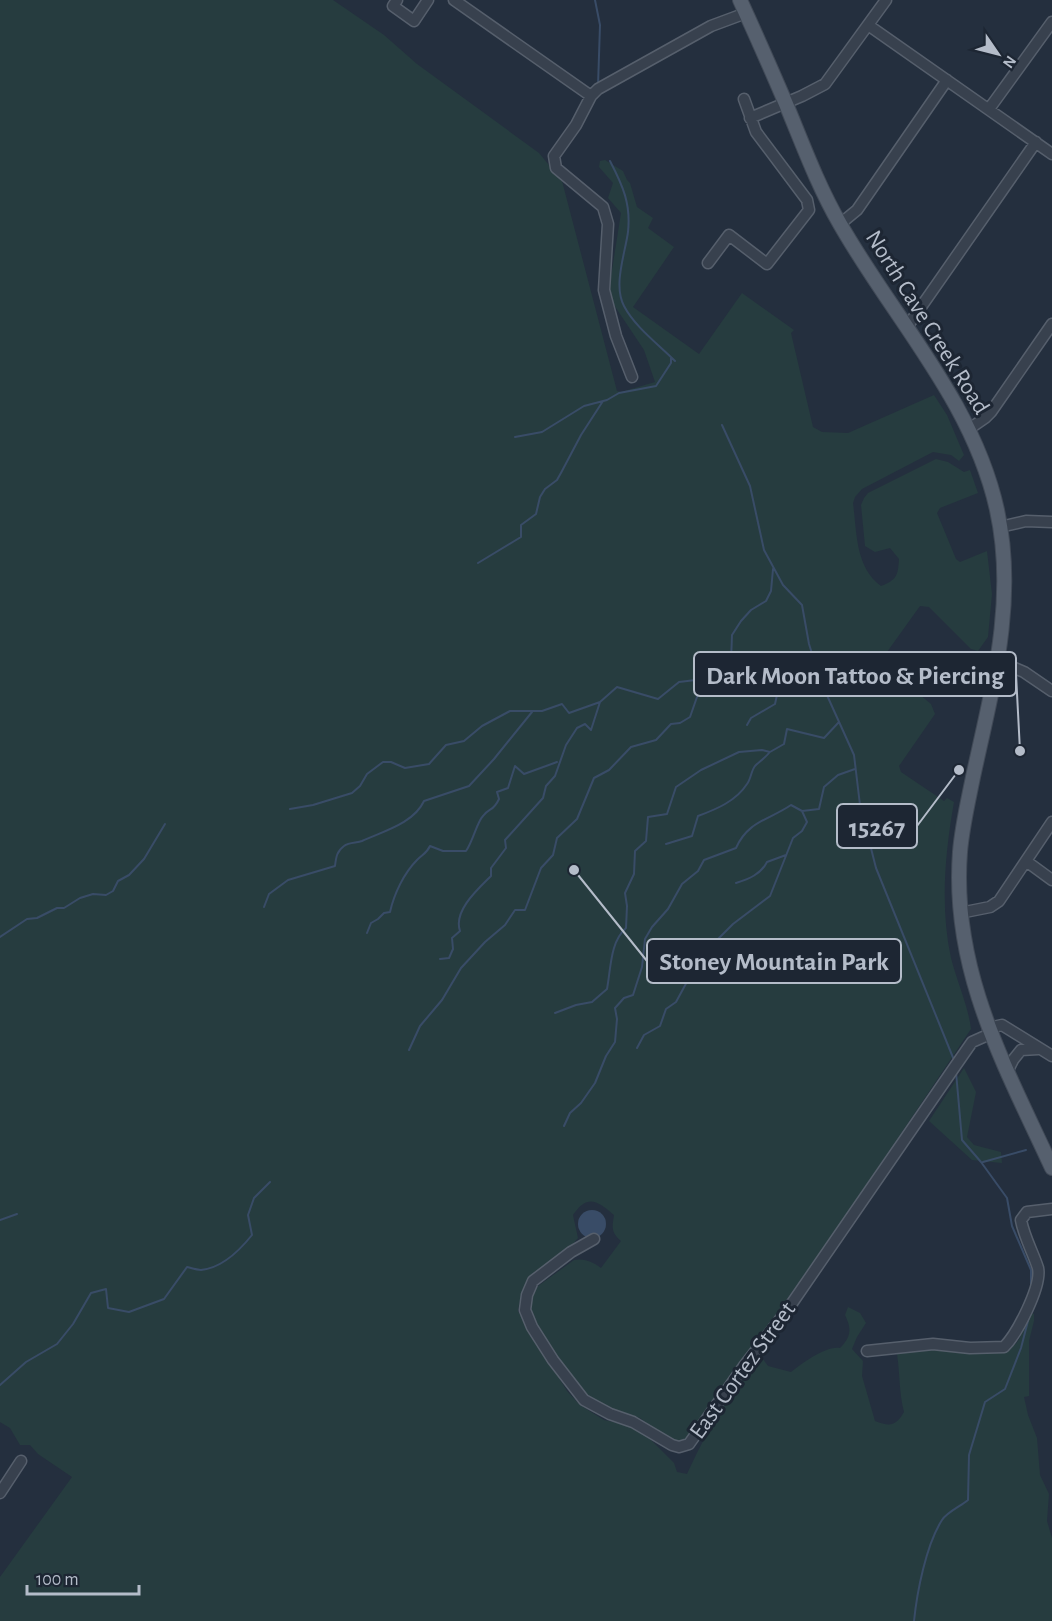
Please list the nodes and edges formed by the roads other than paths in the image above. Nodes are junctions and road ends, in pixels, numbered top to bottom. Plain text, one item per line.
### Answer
1 (398, 0) edge
2 (428, 0) edge
3 (454, 0) edge
4 (740, 0) edge
5 (886, 0) edge
6 (746, 13) junction
7 (1052, 22) edge
8 (868, 25) junction
9 (947, 80) junction
10 (591, 96) junction
11 (744, 99) dead end
12 (786, 103) junction
13 (989, 109) junction
14 (750, 118) junction
15 (1036, 142) junction
16 (1052, 154) edge
17 (840, 224) junction
18 (708, 263) dead end
19 (1052, 324) edge
20 (907, 327) junction
21 (632, 377) dead end
22 (969, 429) junction
23 (1052, 522) edge
24 (1000, 527) junction
25 (998, 661) junction
26 (1052, 691) edge
27 (1052, 822) edge
28 (1026, 861) junction
29 (1052, 880) edge
30 (960, 913) junction
31 (989, 1031) junction
32 (1038, 1049) junction
33 (1052, 1056) edge
34 (1007, 1072) junction
35 (1052, 1168) edge
36 (1052, 1209) edge
37 (594, 1239) dead end
38 (867, 1351) dead end
39 (21, 1461) dead end
40 (0, 1493) edge

1 - 2 street
3 - 10 street
4 - 6 main road, North Cave Creek Road
5 - 8 street
6 - 10 street
6 - 12 main road, North Cave Creek Road
7 - 13 street
8 - 9 street
8 - 12 street
9 - 13 street
9 - 17 street
10 - 21 street
11 - 14 street
12 - 14 street
12 - 17 main road, North Cave Creek Road
13 - 15 street
14 - 18 street
15 - 16 street
15 - 20 street
17 - 20 main road, North Cave Creek Road
19 - 22 street
20 - 22 main road, North Cave Creek Road
22 - 24 main road, North Cave Creek Road
23 - 24 street
24 - 25 main road, North Cave Creek Road
25 - 26 street
25 - 30 main road, North Cave Creek Road
27 - 28 street
28 - 29 street
28 - 30 street
30 - 31 main road, North Cave Creek Road
31 - 32 street
31 - 34 main road, North Cave Creek Road
31 - 37 street, East Cortez Street
32 - 33 street
32 - 34 street
34 - 35 main road, North Cave Creek Road
36 - 38 street
39 - 40 street

